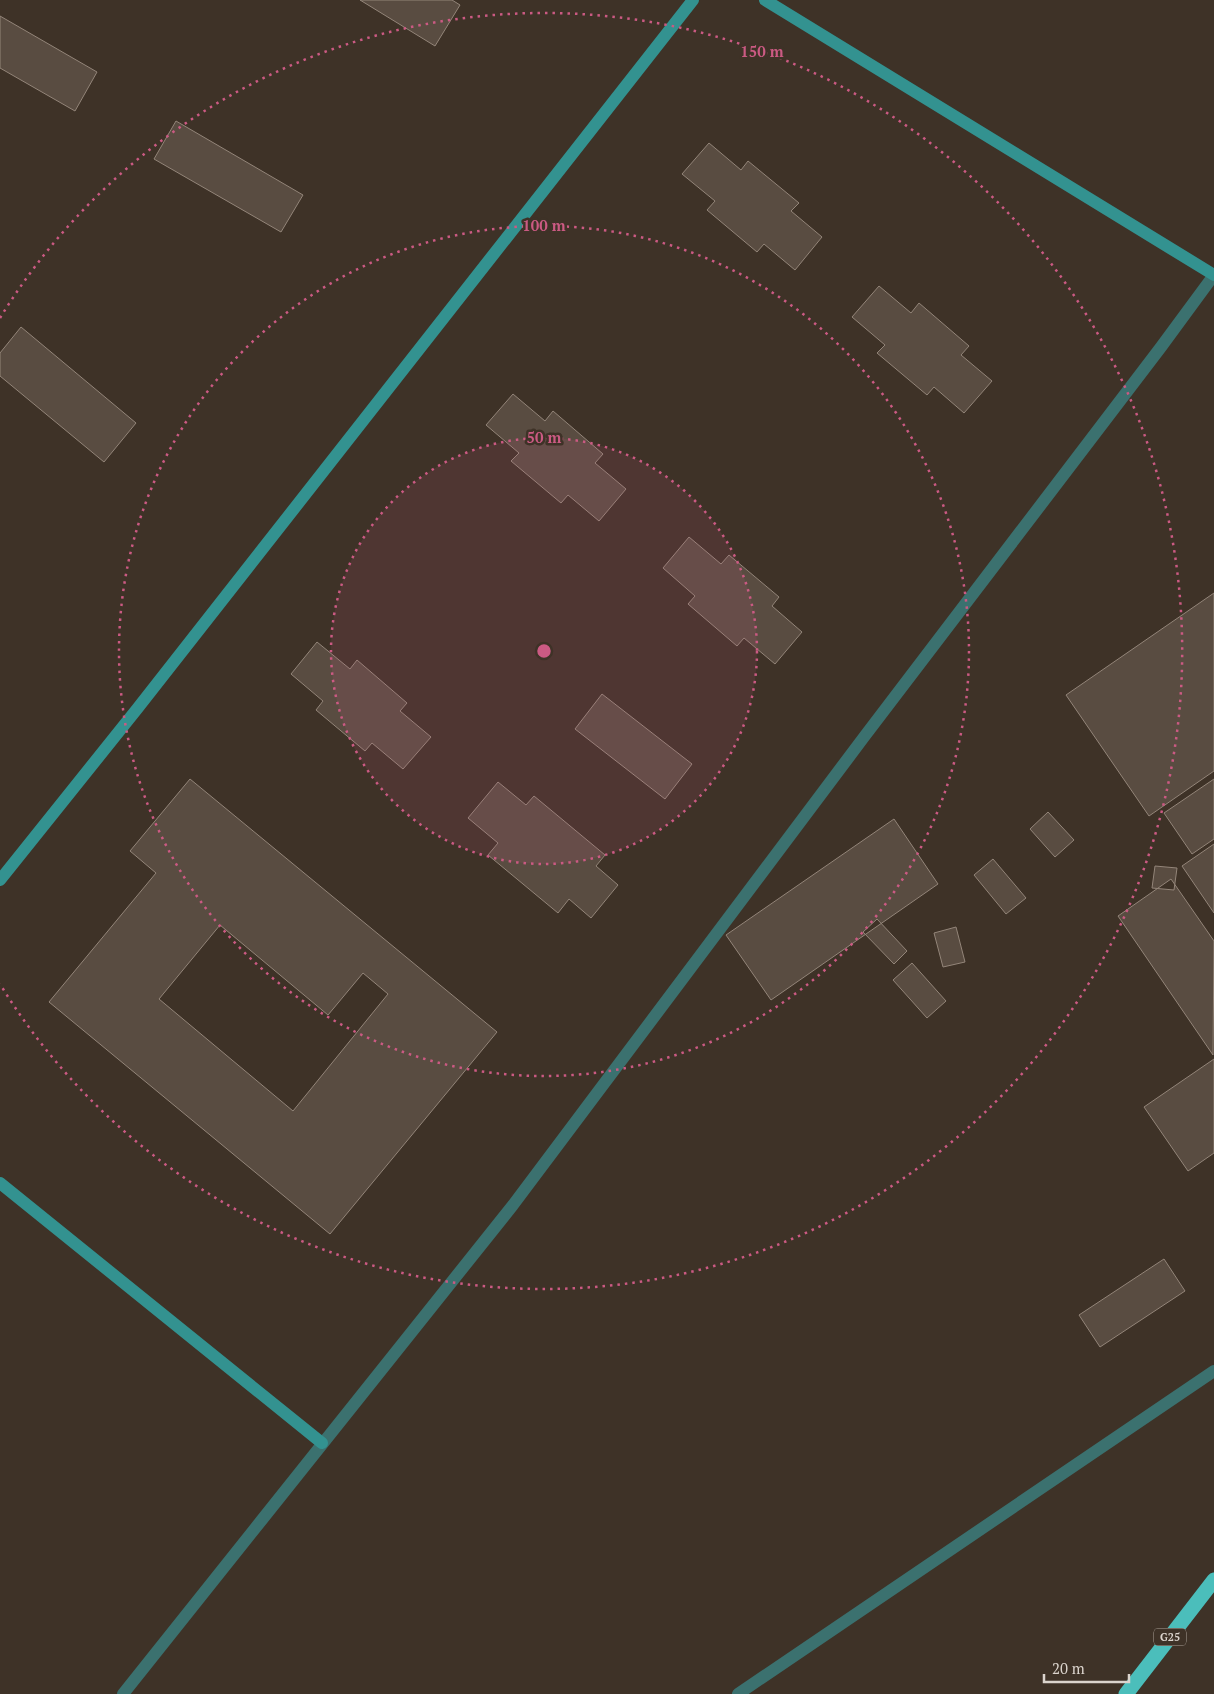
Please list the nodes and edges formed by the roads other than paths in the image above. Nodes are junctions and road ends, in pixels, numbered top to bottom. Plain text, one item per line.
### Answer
1 (693, 0) edge
2 (765, 0) edge
3 (1214, 275) edge
4 (0, 880) edge
5 (0, 1183) edge
6 (1214, 1371) edge
7 (322, 1443) junction
8 (1214, 1580) edge
9 (123, 1694) edge
10 (738, 1694) edge
11 (1126, 1694) edge

1 - 4 street
2 - 3 street
3 - 7 street
5 - 7 street
6 - 10 street
7 - 9 street
8 - 11 highway, G25

